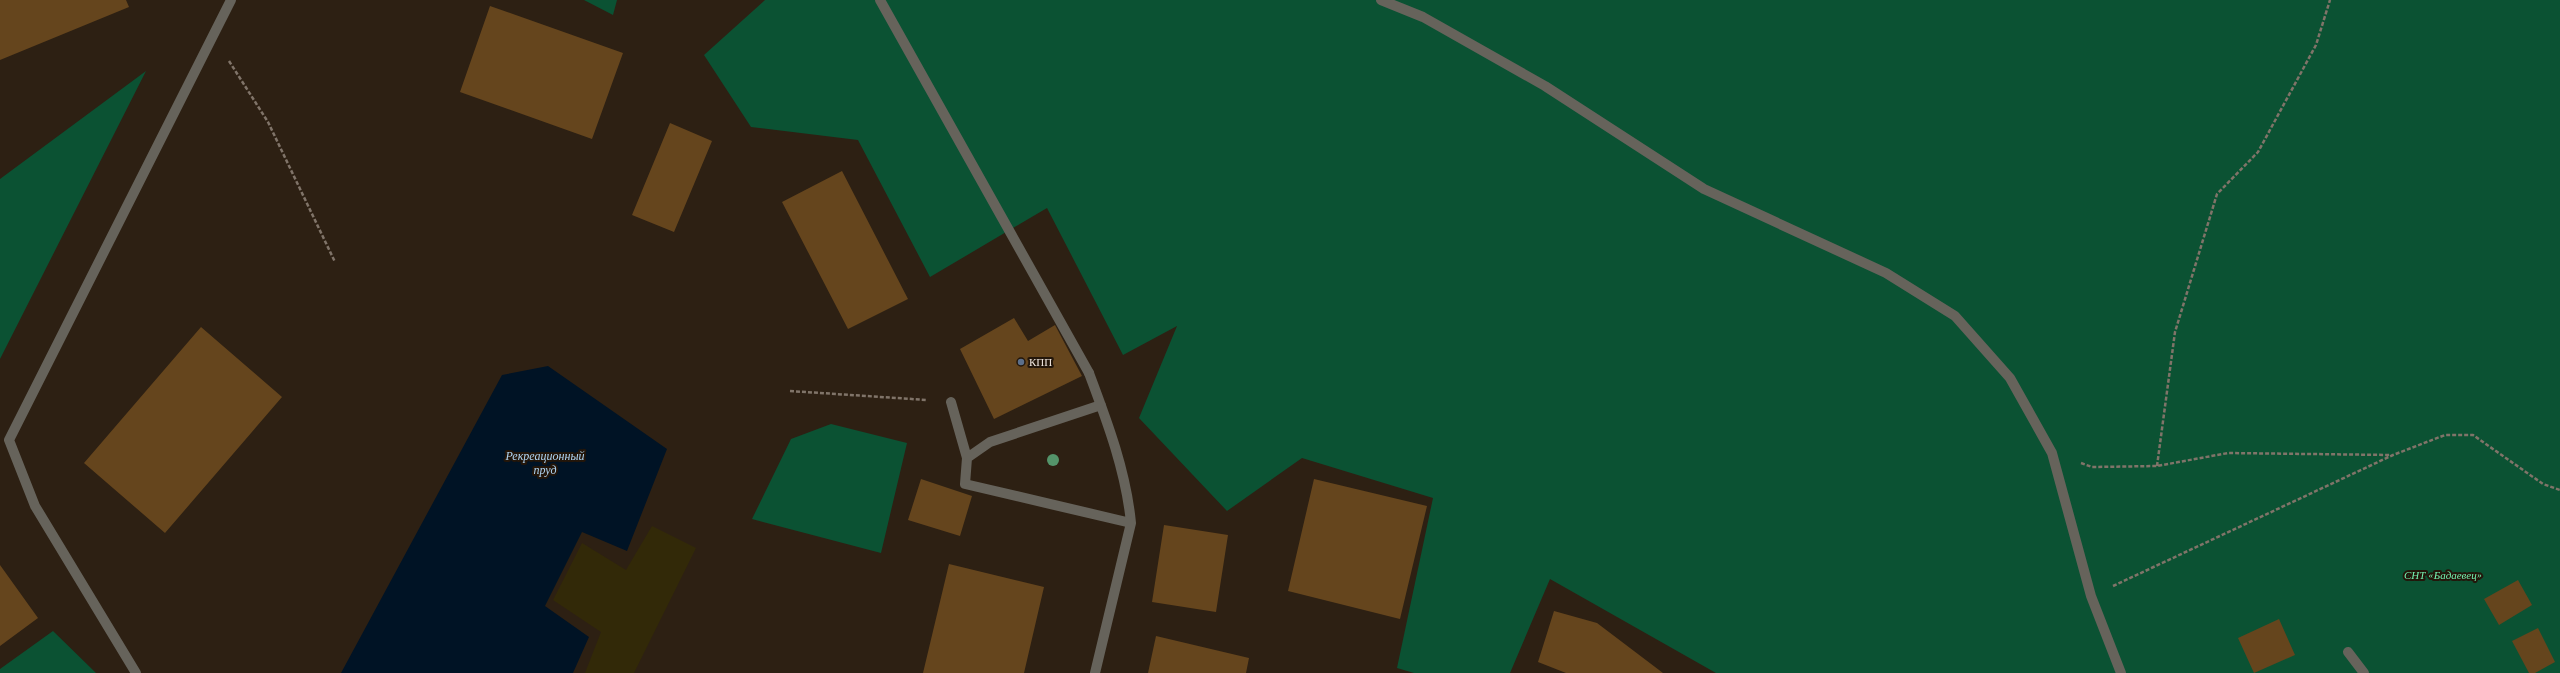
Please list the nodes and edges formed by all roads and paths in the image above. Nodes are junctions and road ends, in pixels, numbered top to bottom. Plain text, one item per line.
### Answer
1 (231, 0) edge
2 (880, 0) edge
3 (1381, 0) edge
4 (2330, 0) edge
5 (212, 36) junction
6 (334, 262) dead end
7 (790, 390) dead end
8 (951, 402) joint
9 (1101, 405) junction
10 (2052, 454) junction
11 (2393, 455) junction
12 (967, 458) junction
13 (2158, 466) junction
14 (2560, 490) edge
15 (1131, 523) junction
16 (2091, 596) junction
17 (2348, 652) dead end
18 (136, 673) edge
19 (1095, 673) edge
20 (2121, 673) edge
21 (2364, 673) edge

1 - 5 street
2 - 9 street
3 - 10 street
4 - 13 path
5 - 6 path
5 - 18 street
7 - 8 path
8 - 12 street
9 - 12 street
9 - 15 street
10 - 13 path
10 - 16 street
11 - 13 path
11 - 14 path
11 - 16 path
12 - 15 street
15 - 19 street
16 - 20 street
17 - 21 street

